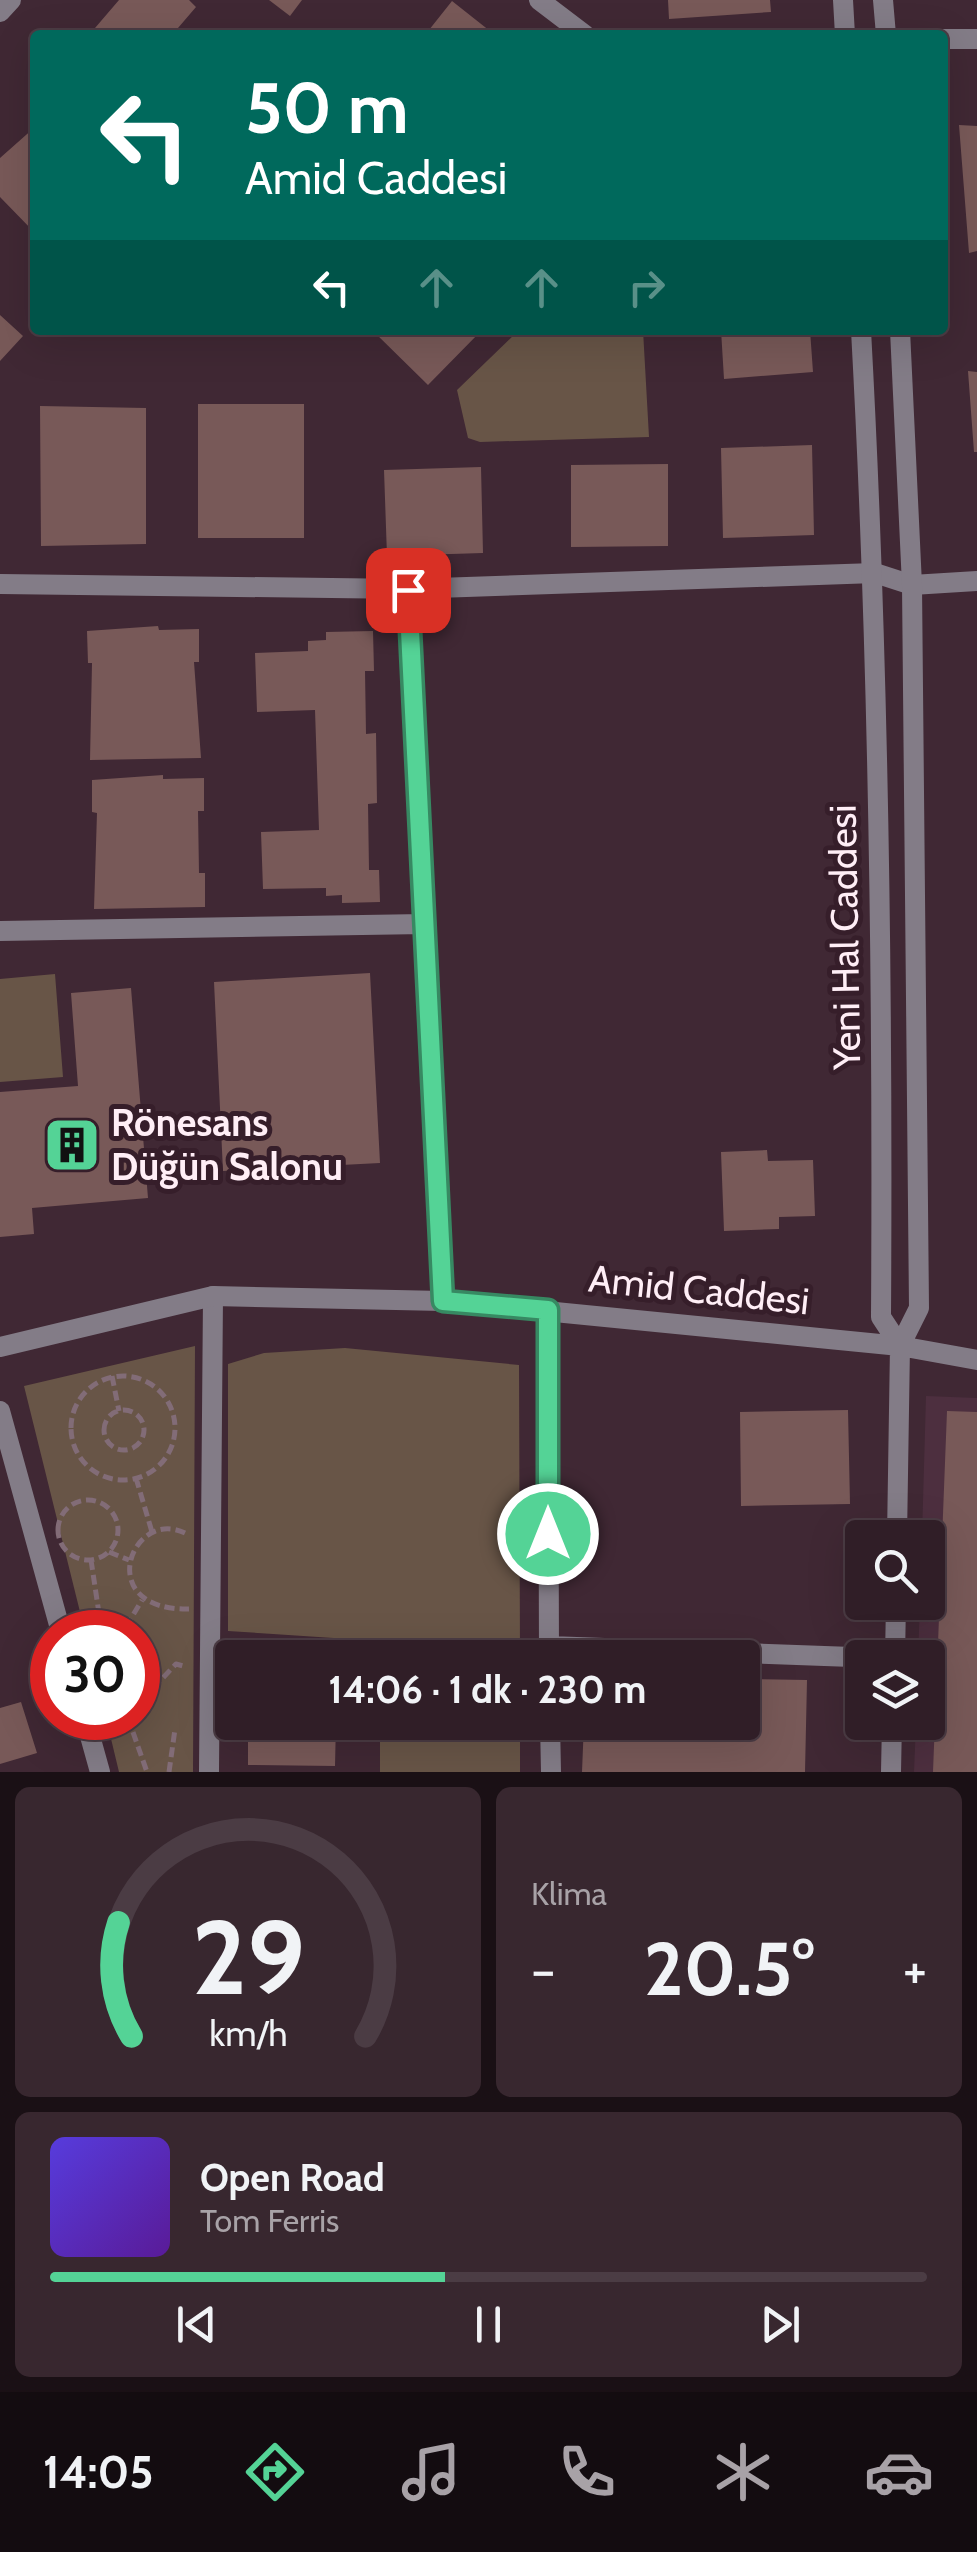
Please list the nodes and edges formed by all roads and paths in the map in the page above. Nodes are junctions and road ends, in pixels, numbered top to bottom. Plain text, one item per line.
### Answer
1 (12, 0) edge
2 (539, 0) edge
3 (843, 0) edge
4 (883, 0) edge
5 (0, 12) edge
6 (578, 30) edge
7 (845, 30) edge
8 (886, 30) edge
9 (948, 39) edge
10 (977, 39) edge
11 (862, 335) edge
12 (900, 335) edge
13 (875, 574) junction
14 (977, 581) edge
15 (0, 584) edge
16 (912, 586) junction
17 (408, 590) junction
18 (424, 924) junction
19 (0, 931) edge
20 (213, 1296) junction
21 (443, 1301) junction
22 (548, 1310) junction
23 (900, 1346) junction
24 (0, 1347) edge
25 (977, 1360) edge
26 (112, 1376) junction
27 (0, 1411) edge
28 (120, 1411) junction
29 (136, 1478) junction
30 (897, 1520) edge
31 (152, 1532) junction
32 (210, 1546) junction
33 (109, 1552) junction
34 (91, 1560) junction
35 (128, 1560) junction
36 (142, 1600) junction
37 (194, 1608) dead end
38 (55, 1610) edge
39 (98, 1610) edge
40 (137, 1610) edge
41 (549, 1640) edge
42 (760, 1656) edge
43 (845, 1657) edge
44 (197, 1670) dead end
45 (160, 1681) edge
46 (175, 1730) dead end
47 (91, 1740) edge
48 (136, 1740) edge
49 (550, 1740) edge
50 (891, 1740) edge
51 (100, 1772) edge
52 (147, 1772) edge
53 (168, 1772) edge
54 (209, 1772) edge
55 (551, 1772) edge
56 (890, 1772) edge

1 - 5 street
2 - 6 street
3 - 7 street
4 - 8 street
9 - 10 street
11 - 13 street, Yeni Hal Caddesi
12 - 16 street
13 - 16 street
13 - 17 street
13 - 23 street, Yeni Hal Caddesi
14 - 16 street
15 - 17 street
16 - 23 street
17 - 18 street
18 - 19 street
18 - 21 street
20 - 21 street, Amid Caddesi
20 - 24 street, Amid Caddesi
20 - 32 street
21 - 22 street, Amid Caddesi
22 - 23 street, Amid Caddesi
22 - 41 street
23 - 25 street, Amid Caddesi
23 - 30 street
26 - 28 path
26 - 29 path
26 - 29 path
27 - 38 street
28 - 28 path
29 - 31 path
31 - 32 path
31 - 35 path
32 - 54 street
33 - 34 path
33 - 34 path
33 - 35 path
34 - 39 path
35 - 36 path
36 - 37 path
36 - 40 path
42 - 43 street
44 - 45 path
46 - 53 path
47 - 51 street
48 - 52 path
49 - 55 street
50 - 56 street

